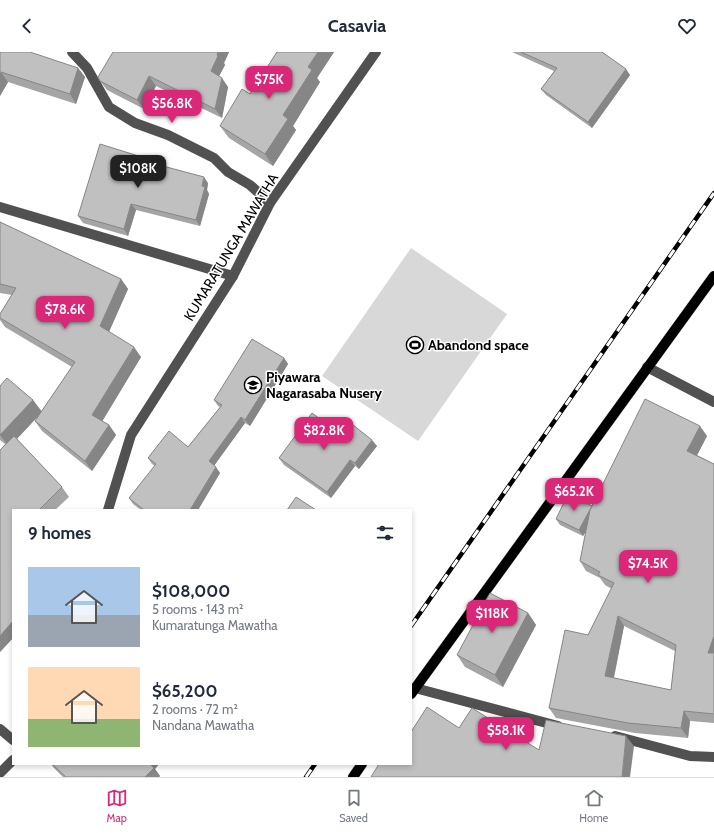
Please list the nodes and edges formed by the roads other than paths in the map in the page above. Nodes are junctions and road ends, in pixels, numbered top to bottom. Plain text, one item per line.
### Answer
1 (72, 52) edge
2 (376, 52) edge
3 (270, 203) junction
4 (0, 206) edge
5 (234, 276) junction
6 (714, 276) edge
7 (647, 367) junction
8 (714, 402) edge
9 (108, 509) edge
10 (413, 691) edge
11 (568, 728) edge
12 (0, 729) edge
13 (604, 734) edge
14 (12, 739) edge
15 (714, 757) edge
16 (12, 761) edge
17 (361, 765) edge
18 (0, 773) edge
19 (353, 777) edge

1 - 3 street
2 - 3 street, KUMARATUNGA MAWATHA
3 - 5 street, KUMARATUNGA MAWATHA
4 - 5 street
5 - 9 street, KUMARATUNGA MAWATHA
6 - 7 main road
7 - 8 street
7 - 10 main road
10 - 11 street
12 - 14 street
13 - 15 street
16 - 18 street
17 - 19 main road

